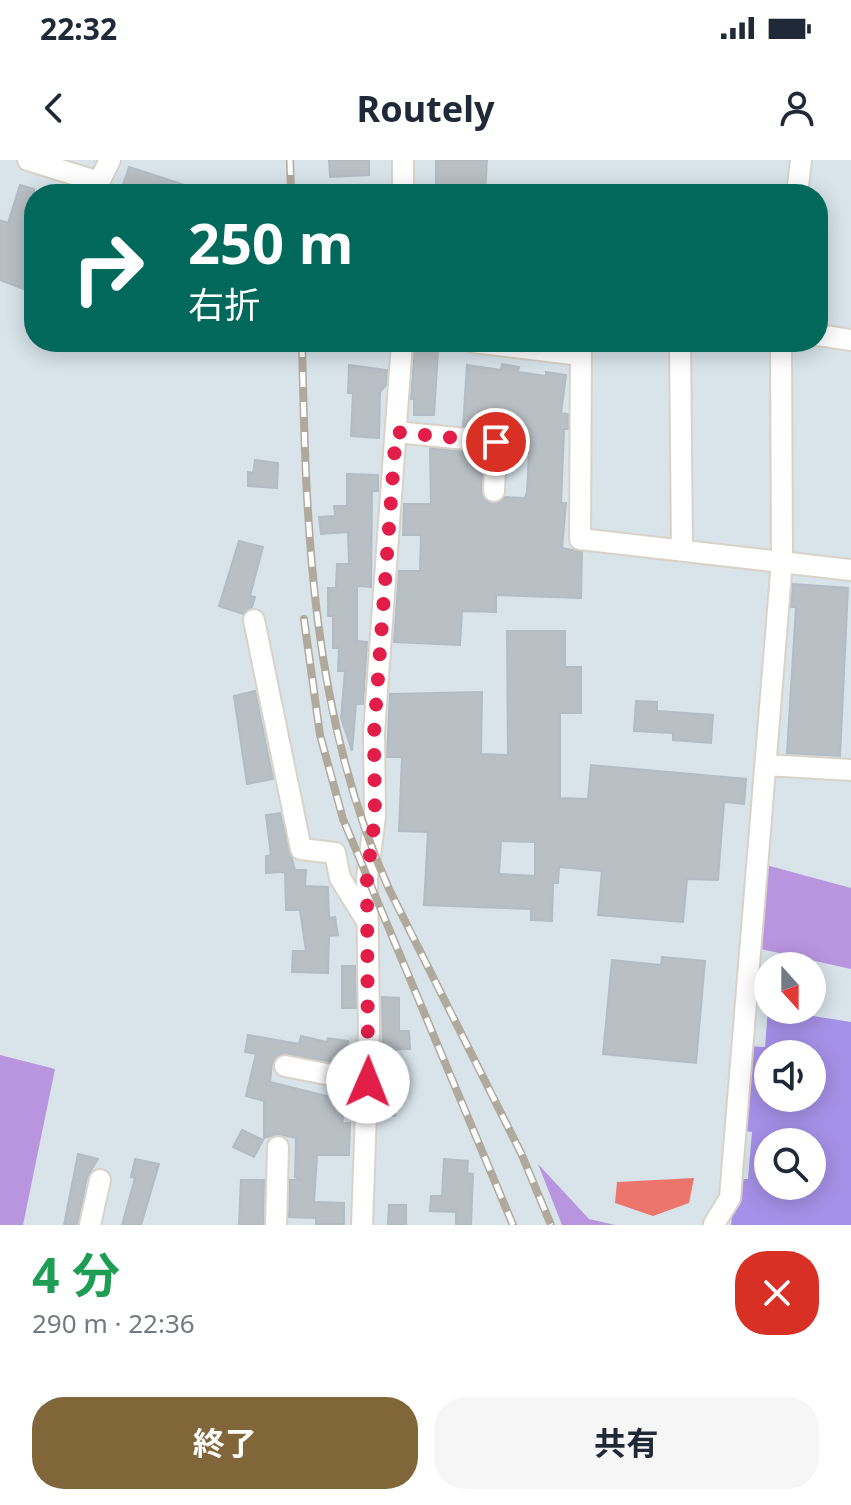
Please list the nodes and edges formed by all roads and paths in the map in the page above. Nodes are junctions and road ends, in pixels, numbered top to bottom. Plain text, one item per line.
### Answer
1 (28, 160) edge
2 (110, 160) edge
3 (403, 160) edge
4 (801, 160) edge
5 (89, 184) edge
6 (101, 184) edge
7 (403, 184) edge
8 (798, 184) edge
9 (828, 337) edge
10 (851, 340) edge
11 (401, 352) edge
12 (581, 352) edge
13 (680, 352) edge
14 (781, 352) edge
15 (396, 432) junction
16 (494, 491) dead end
17 (682, 550) junction
18 (782, 561) junction
19 (851, 570) edge
20 (254, 620) dead end
21 (766, 765) junction
22 (851, 770) edge
23 (368, 923) junction
24 (285, 1066) dead end
25 (368, 1082) junction
26 (278, 1147) dead end
27 (100, 1180) dead end
28 (714, 1224) edge
29 (90, 1225) edge
30 (276, 1225) edge
31 (362, 1225) edge

1 - 5 street
2 - 6 street
3 - 7 street
4 - 8 street
9 - 10 street
11 - 15 street
12 - 17 street
13 - 17 street
14 - 18 street
15 - 16 street
15 - 23 street
17 - 18 street
18 - 19 street
18 - 21 street
20 - 23 street
21 - 22 street
21 - 28 street
23 - 25 street
24 - 25 street
25 - 31 street
26 - 30 street
27 - 29 street

